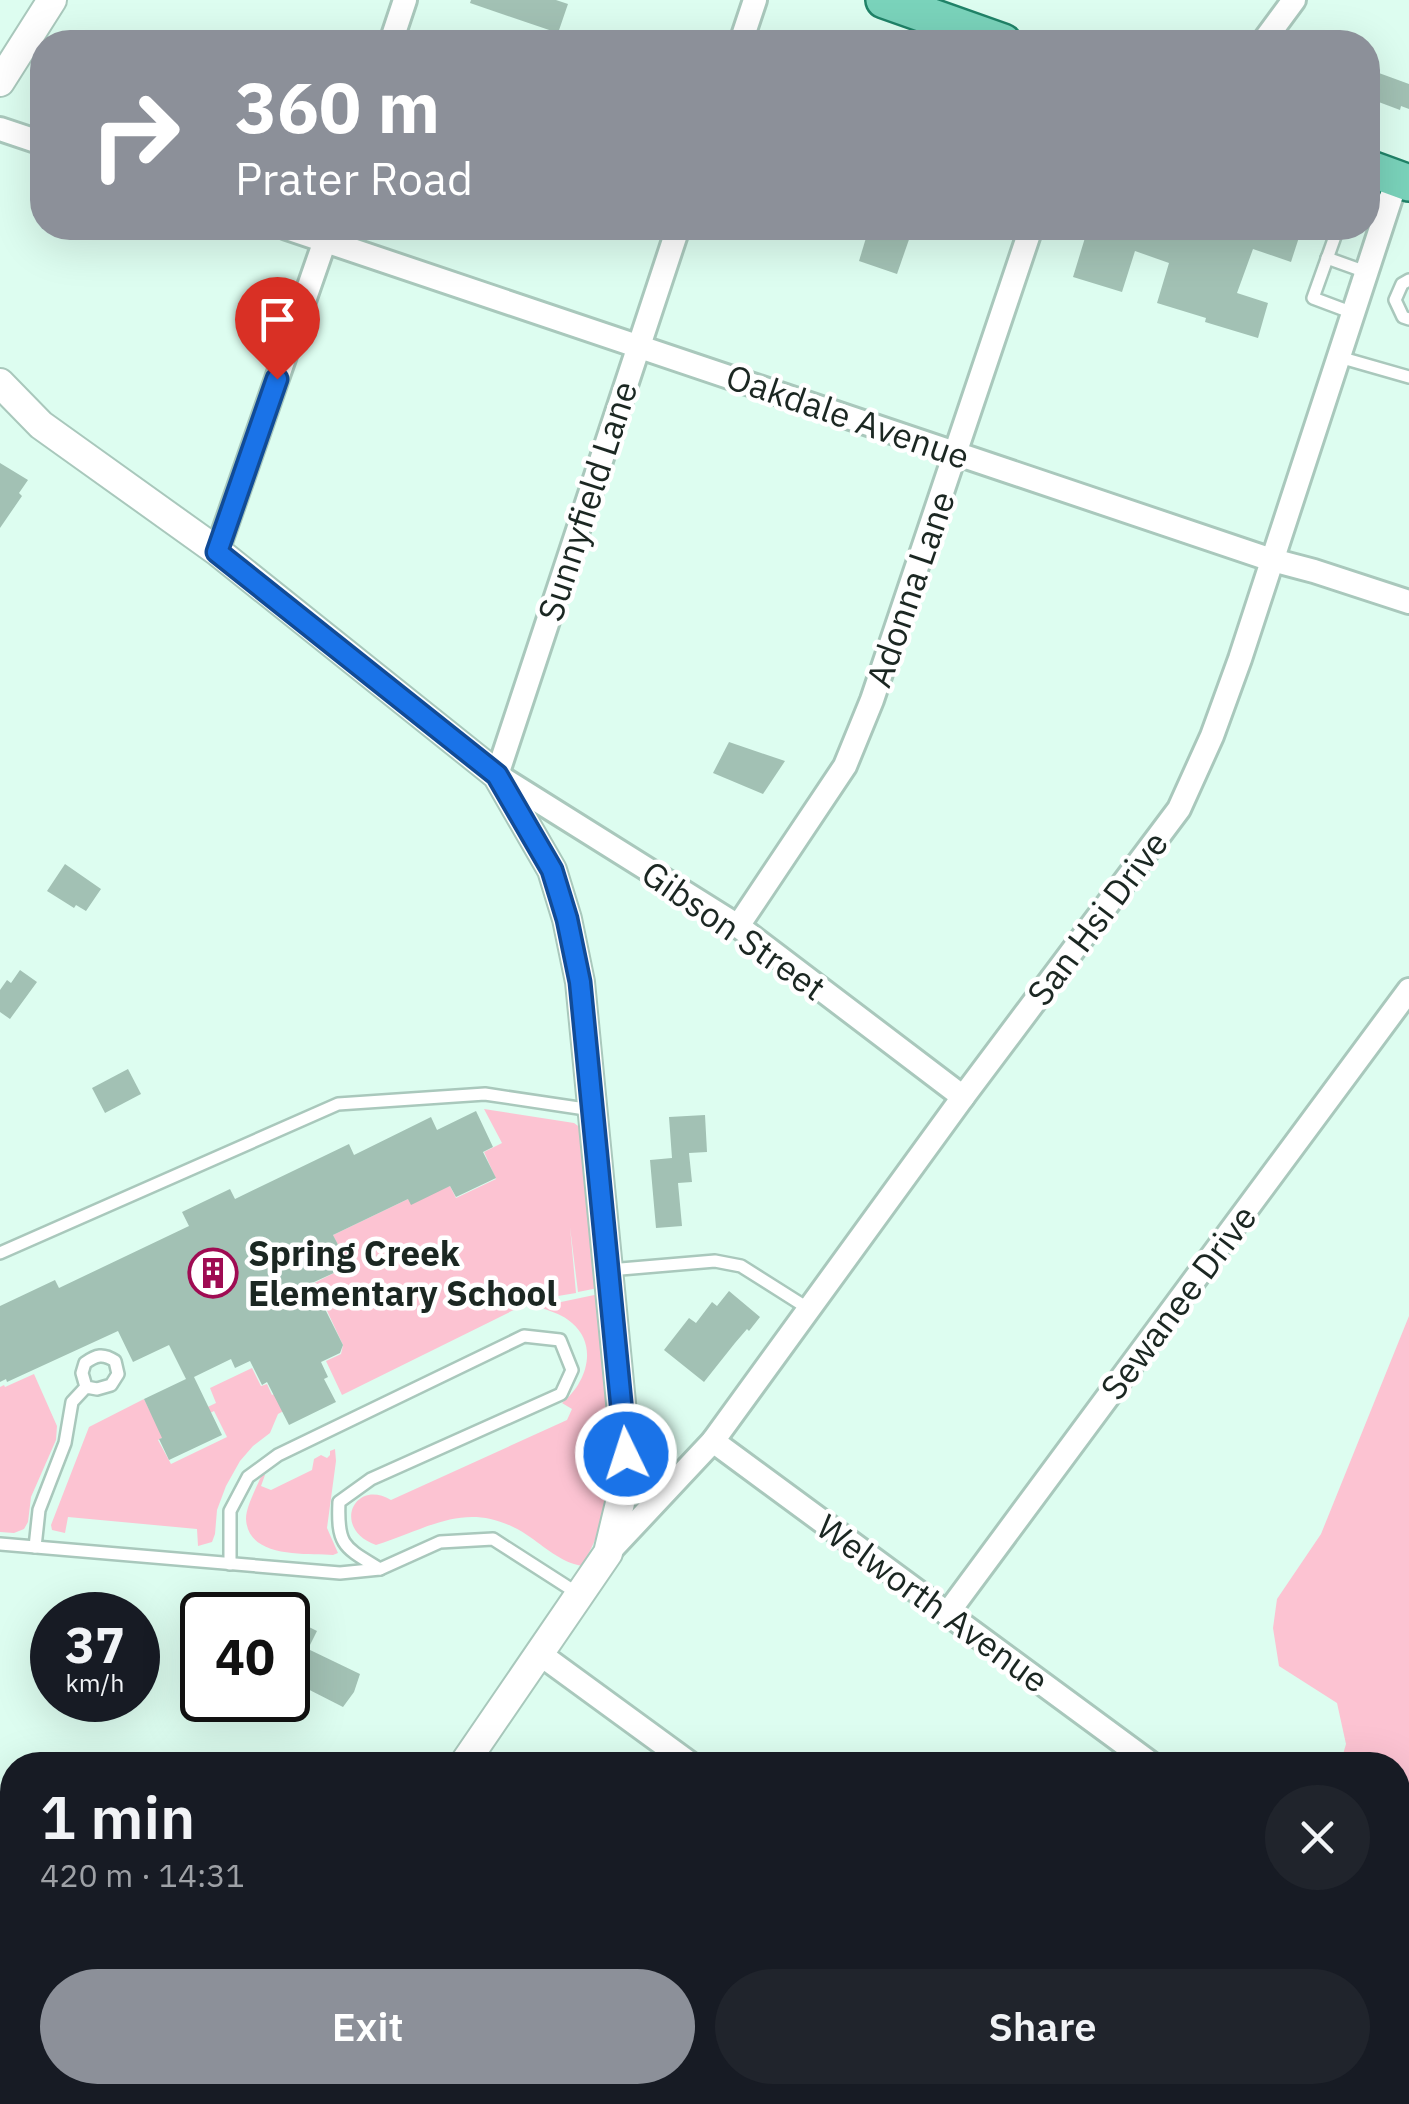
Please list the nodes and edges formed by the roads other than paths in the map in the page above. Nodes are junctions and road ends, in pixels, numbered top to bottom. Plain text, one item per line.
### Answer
1 (52, 0) edge
2 (405, 0) edge
3 (755, 0) edge
4 (884, 0) edge
5 (1294, 0) edge
6 (33, 30) edge
7 (394, 30) edge
8 (745, 30) edge
9 (969, 30) edge
10 (1272, 30) edge
11 (30, 35) edge
12 (0, 82) edge
13 (0, 129) edge
14 (30, 140) edge
15 (1391, 177) edge
16 (1380, 219) edge
17 (325, 240) edge
18 (344, 240) edge
19 (674, 240) edge
20 (1028, 240) edge
21 (1334, 240) edge
22 (1374, 240) edge
23 (1327, 258) junction
24 (1366, 272) junction
25 (1409, 280) edge
26 (1353, 313) junction
27 (1409, 319) edge
28 (638, 344) junction
29 (1339, 357) junction
30 (1409, 378) edge
31 (0, 383) edge
32 (956, 453) junction
33 (217, 552) junction
34 (1272, 560) junction
35 (1409, 602) edge
36 (497, 775) junction
37 (738, 926) junction
38 (1409, 990) edge
39 (964, 1096) junction
40 (592, 1110) junction
41 (0, 1253) edge
42 (609, 1270) junction
43 (809, 1308) junction
44 (86, 1387) dead end
45 (712, 1442) junction
46 (0, 1544) edge
47 (35, 1547) junction
48 (608, 1553) junction
49 (230, 1564) junction
50 (380, 1569) junction
51 (580, 1595) junction
52 (947, 1614) junction
53 (540, 1654) junction
54 (472, 1752) edge
55 (674, 1752) edge
56 (1135, 1752) edge

1 - 6 street
2 - 7 street
3 - 8 street
4 - 9 main road
5 - 10 street
11 - 12 street
13 - 14 street
15 - 16 street, San Hsi Drive
17 - 33 street
18 - 28 street, Oakdale Avenue
19 - 28 street, Sunnyfield Lane
20 - 32 street, Adonna Lane
21 - 23 lane
22 - 24 street, San Hsi Drive
23 - 24 lane
23 - 26 lane
24 - 26 street, San Hsi Drive
25 - 27 lane
26 - 29 street, San Hsi Drive
28 - 32 street, Oakdale Avenue
28 - 36 street, Sunnyfield Lane
29 - 30 lane
29 - 34 street, San Hsi Drive
31 - 33 street
32 - 34 street, Oakdale Avenue
32 - 37 street, Adonna Lane
33 - 36 street
34 - 35 street, Oakdale Avenue
34 - 39 street, San Hsi Drive
36 - 37 street, Gibson Street
36 - 40 street
37 - 39 street, Gibson Street
38 - 52 street, Sewanee Drive
39 - 43 street, San Hsi Drive
40 - 41 lane
40 - 42 street
42 - 43 lane
42 - 48 street
43 - 45 street, San Hsi Drive
44 - 47 lane
45 - 48 street, San Hsi Drive
45 - 52 street, Welworth Avenue
46 - 47 lane
47 - 49 lane
48 - 51 street
49 - 50 lane
49 - 50 lane
50 - 51 lane
51 - 53 street
52 - 56 street, Welworth Avenue
53 - 54 street
53 - 55 street

